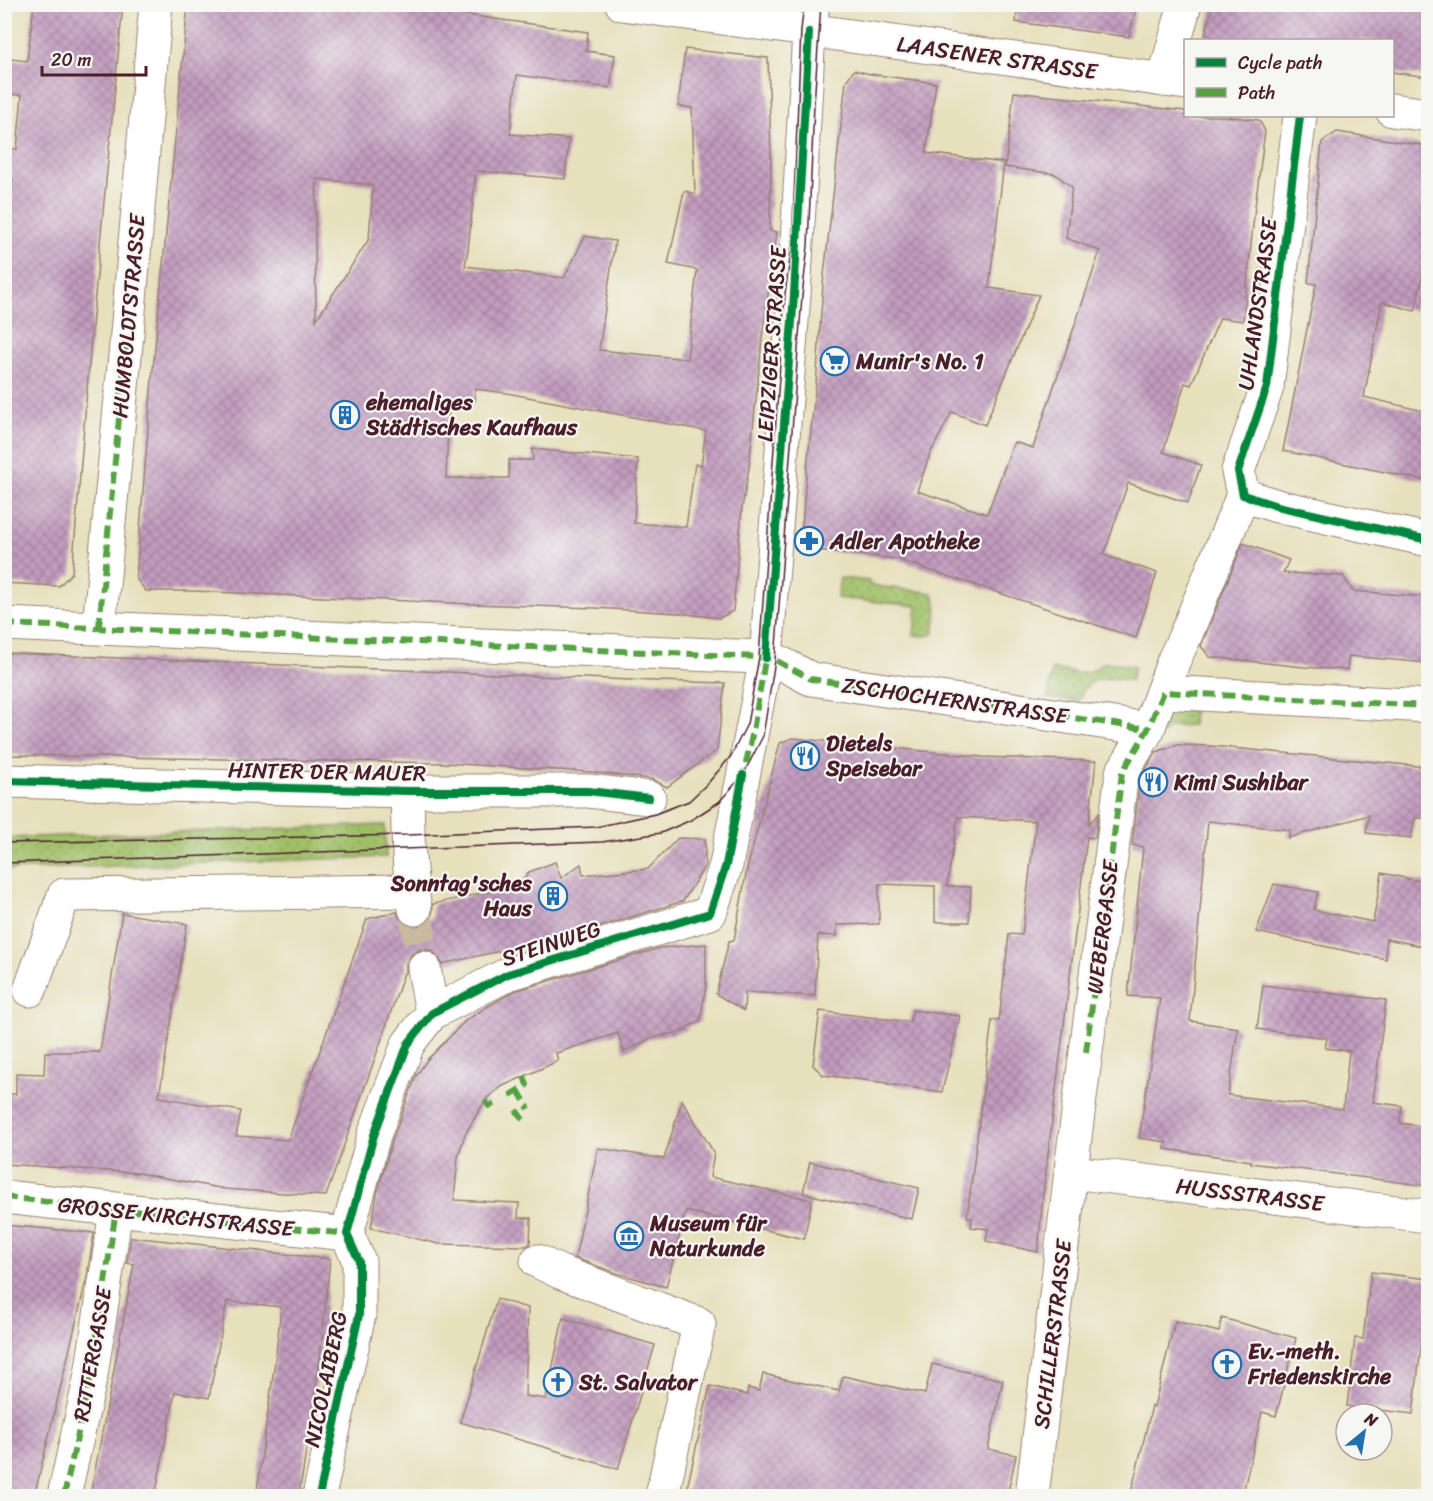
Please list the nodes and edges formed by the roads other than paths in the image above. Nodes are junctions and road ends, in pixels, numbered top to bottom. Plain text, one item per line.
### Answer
1 (156, 4) edge
2 (622, 4) edge
3 (1185, 4) edge
4 (811, 18) edge
5 (1175, 82) edge
6 (1394, 111) edge
7 (1428, 115) edge
8 (1299, 117) edge
9 (1243, 495) junction
10 (1428, 540) edge
11 (11, 624) edge
12 (99, 627) junction
13 (766, 658) junction
14 (1163, 692) junction
15 (1428, 706) edge
16 (1148, 729) junction
17 (4, 781) edge
18 (407, 791) junction
19 (649, 798) dead end
20 (424, 968) tunnel mouth
21 (30, 990) dead end
22 (432, 1013) junction
23 (1072, 1172) junction
24 (4, 1197) edge
25 (116, 1210) junction
26 (1428, 1216) edge
27 (347, 1234) junction
28 (537, 1261) dead end
29 (64, 1497) edge
30 (318, 1497) edge
31 (662, 1497) edge
32 (1032, 1497) edge

1 - 12 street, HUMBOLDTSTRASSE
2 - 4 street, LAASENER STRASSE
3 - 5 street
4 - 5 street, LAASENER STRASSE
4 - 13 street, LEIPZIGER STRASSE
6 - 7 street
8 - 9 street, UHLANDSTRASSE
9 - 10 street
9 - 14 street, UHLANDSTRASSE
11 - 12 street, ZSCHOCHERNSTRASSE
12 - 13 street, ZSCHOCHERNSTRASSE
13 - 16 street, ZSCHOCHERNSTRASSE
13 - 22 street, STEINWEG
14 - 15 street
14 - 16 street, WEBERGASSE
16 - 23 street, WEBERGASSE
17 - 18 street, HINTER DER MAUER
18 - 19 street, HINTER DER MAUER
18 - 21 street, HINTER DER MAUER
20 - 22 street
22 - 27 street, STEINWEG
23 - 26 street, HUSSSTRASSE
23 - 32 street, SCHILLERSTRASSE
24 - 25 street, GROSSE KIRCHSTRASSE
25 - 27 street, GROSSE KIRCHSTRASSE
25 - 29 street, RITTERGASSE
27 - 30 street, NICOLAIBERG
28 - 31 street

